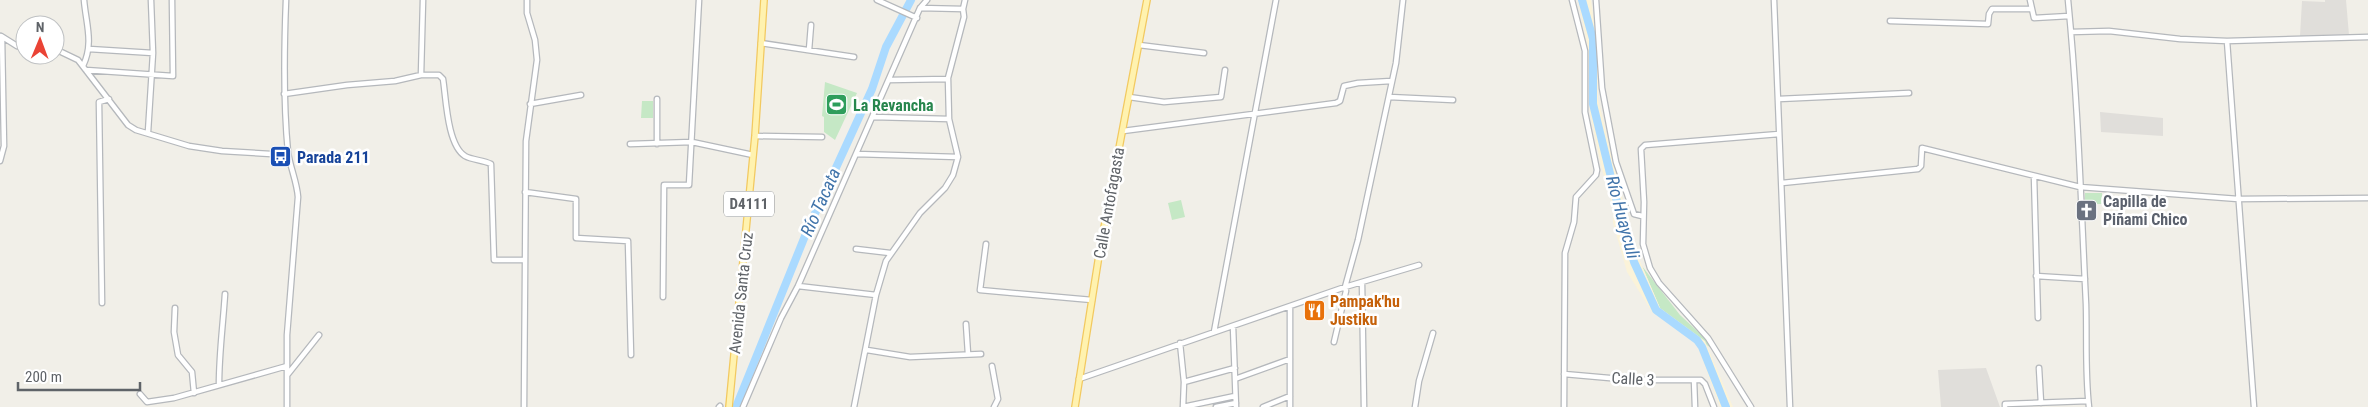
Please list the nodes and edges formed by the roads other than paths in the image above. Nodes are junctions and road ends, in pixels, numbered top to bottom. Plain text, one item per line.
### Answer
1 (84, 0) edge
2 (152, 0) edge
3 (172, 0) edge
4 (286, 0) edge
5 (423, 0) edge
6 (527, 0) edge
7 (699, 0) edge
8 (764, 0) edge
9 (877, 0) edge
10 (928, 0) edge
11 (966, 0) edge
12 (1147, 0) edge
13 (1276, 0) edge
14 (1403, 0) edge
15 (1572, 0) edge
16 (1596, 0) edge
17 (1774, 0) edge
18 (2030, 0) edge
19 (2068, 0) edge
20 (920, 8) junction
21 (963, 9) junction
22 (2032, 9) junction
23 (2069, 16) junction
24 (917, 18) junction
25 (1890, 22) dead end
26 (811, 25) dead end
27 (2071, 32) junction
28 (1, 36) edge
29 (2368, 37) edge
30 (2227, 41) junction
31 (761, 43) junction
32 (1139, 44) junction
33 (15, 45) edge
34 (89, 49) junction
35 (809, 50) junction
36 (65, 53) edge
37 (153, 53) junction
38 (1204, 53) dead end
39 (854, 57) dead end
40 (83, 66) junction
41 (86, 70) junction
42 (1225, 70) dead end
43 (421, 75) junction
44 (152, 76) junction
45 (948, 79) junction
46 (889, 80) junction
47 (1391, 81) junction
48 (1909, 93) dead end
49 (284, 94) junction
50 (581, 95) dead end
51 (1389, 97) junction
52 (1129, 98) junction
53 (109, 99) junction
54 (657, 99) dead end
55 (1779, 99) junction
56 (1452, 100) dead end
57 (530, 104) junction
58 (1255, 112) junction
59 (873, 117) junction
60 (949, 119) junction
61 (1123, 131) junction
62 (148, 132) junction
63 (1780, 134) junction
64 (755, 136) junction
65 (822, 137) dead end
66 (692, 142) junction
67 (630, 144) dead end
68 (657, 144) junction
69 (288, 154) junction
70 (856, 154) junction
71 (753, 155) junction
72 (958, 157) junction
73 (0, 161) edge
74 (2034, 176) junction
75 (1782, 183) junction
76 (2080, 187) junction
77 (525, 192) junction
78 (2368, 198) edge
79 (2238, 199) junction
80 (1642, 216) junction
81 (986, 244) dead end
82 (856, 249) dead end
83 (890, 253) junction
84 (524, 260) junction
85 (1419, 265) dead end
86 (2036, 276) junction
87 (2084, 278) junction
88 (1362, 282) junction
89 (798, 286) junction
90 (1346, 287) junction
91 (225, 294) dead end
92 (876, 294) junction
93 (663, 296) dead end
94 (1092, 300) junction
95 (102, 303) dead end
96 (1290, 307) junction
97 (176, 308) dead end
98 (2038, 318) dead end
99 (966, 324) dead end
100 (1233, 326) junction
101 (1214, 332) junction
102 (1433, 333) dead end
103 (319, 335) dead end
104 (1334, 342) dead end
105 (1180, 343) junction
106 (867, 350) junction
107 (968, 354) junction
108 (981, 354) dead end
109 (631, 355) dead end
110 (1290, 360) junction
111 (287, 366) junction
112 (992, 366) dead end
113 (1235, 368) junction
114 (2038, 368) dead end
115 (1564, 374) junction
116 (287, 375) junction
117 (1079, 379) junction
118 (1235, 379) junction
119 (1694, 380) junction
120 (1184, 382) junction
121 (219, 385) junction
122 (194, 392) junction
123 (140, 394) dead end
124 (1235, 396) junction
125 (1290, 396) junction
126 (2088, 401) junction
127 (2041, 403) junction
128 (1236, 405) edge
129 (287, 407) edge
130 (524, 407) edge
131 (729, 407) edge
132 (743, 407) edge
133 (854, 407) edge
134 (994, 407) edge
135 (1075, 407) edge
136 (1183, 407) edge
137 (1216, 407) edge
138 (1263, 407) edge
139 (1290, 407) edge
140 (1364, 407) edge
141 (1415, 407) edge
142 (1564, 407) edge
143 (1695, 407) edge
144 (1714, 407) edge
145 (1751, 407) edge
146 (1790, 407) edge
147 (2005, 407) edge
148 (2089, 407) edge
149 (2254, 407) edge

1 - 34 street
2 - 37 street
3 - 44 street
4 - 49 street
5 - 43 street
6 - 57 street
7 - 66 street
8 - 31 main road, Avenida Santa Cruz / D4111
9 - 24 street
10 - 20 street
11 - 21 street
12 - 32 main road, Calle Antofagasta
13 - 58 street
14 - 47 street
15 - 115 street
16 - 80 street
17 - 55 street
18 - 22 street
19 - 23 street
20 - 21 street
20 - 24 street
21 - 45 street
22 - 23 street
22 - 25 street
23 - 27 street
24 - 46 street
26 - 35 street
27 - 30 street
27 - 76 street
28 - 33 street
28 - 73 street
29 - 30 street
30 - 79 street
31 - 35 street
31 - 64 main road, Avenida Santa Cruz / D4111
32 - 38 street
32 - 52 main road, Calle Antofagasta
34 - 37 street
34 - 40 street
35 - 39 street
36 - 40 street
37 - 44 street
40 - 41 street
41 - 44 street
41 - 53 street
42 - 52 street
43 - 49 street
43 - 84 street
44 - 62 street
45 - 46 street
45 - 60 street
46 - 59 street
47 - 51 street
47 - 58 street
48 - 55 street
49 - 69 street
50 - 57 street
51 - 56 street
51 - 90 street
52 - 61 main road, Calle Antofagasta
53 - 62 street
53 - 95 street
54 - 68 street
55 - 63 street
57 - 77 street
58 - 61 street
58 - 101 street
59 - 60 street
59 - 70 street
60 - 72 street
61 - 94 main road, Calle Antofagasta
62 - 69 street
63 - 75 street
63 - 80 street
64 - 65 street
64 - 71 main road, Avenida Santa Cruz / D4111
66 - 68 street
66 - 71 street
66 - 93 street
67 - 68 street
69 - 111 street
70 - 72 street
70 - 89 street
71 - 131 main road, Avenida Santa Cruz / D4111
72 - 83 street
74 - 75 street
74 - 76 street
74 - 86 street
75 - 146 street
76 - 79 street
76 - 87 street
77 - 84 street
77 - 109 street
78 - 79 street
79 - 149 street
80 - 145 street
81 - 94 street
82 - 83 street
83 - 92 street
84 - 130 street
85 - 88 street
86 - 87 street
86 - 98 street
87 - 126 street
88 - 90 street
88 - 140 street
89 - 92 street
89 - 132 street
90 - 96 street
90 - 104 street
91 - 121 street
92 - 106 street
94 - 117 main road, Calle Antofagasta
96 - 100 street
96 - 110 street
97 - 122 street
99 - 107 street
100 - 101 street
100 - 113 street
101 - 105 street
102 - 141 street
103 - 116 street
105 - 117 street
105 - 120 street
106 - 107 street
106 - 133 street
107 - 108 street
110 - 118 street
110 - 125 street
111 - 116 street
111 - 121 street
112 - 134 street
113 - 118 street
113 - 120 street
114 - 127 street
115 - 119 street, Calle 3
115 - 142 street
116 - 129 street
117 - 135 main road, Calle Antofagasta
118 - 124 street
119 - 143 street
119 - 144 street, Calle 3
120 - 136 street
121 - 122 street
122 - 123 street
124 - 128 street
124 - 136 street
125 - 138 street
125 - 139 street
126 - 127 street
126 - 148 street
127 - 147 street
128 - 137 street

